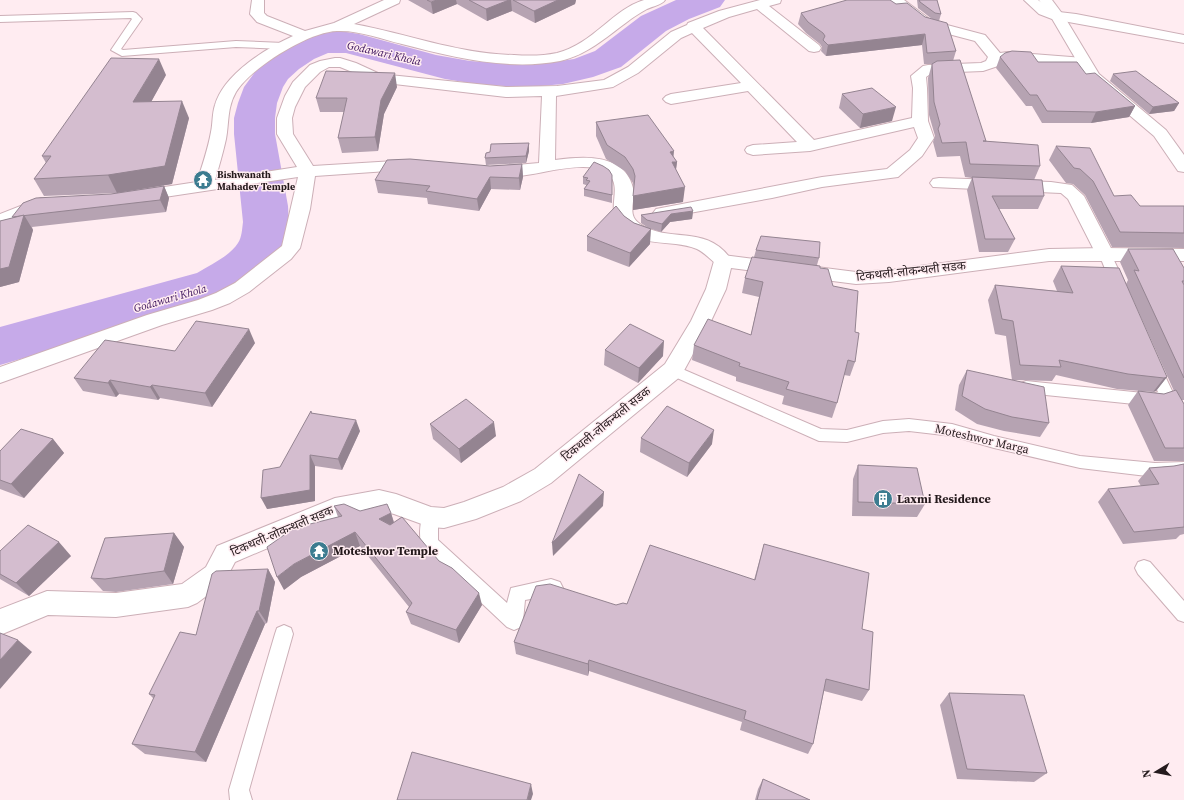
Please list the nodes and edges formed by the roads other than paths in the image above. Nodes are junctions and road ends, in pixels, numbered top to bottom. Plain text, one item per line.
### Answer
1 (258, 0) edge
2 (394, 0) edge
3 (659, 0) edge
4 (896, 0) edge
5 (1030, 0) edge
6 (1046, 1) edge
7 (768, 3) edge
8 (1069, 6) dead end
9 (1057, 16) junction
10 (0, 18) edge
11 (1076, 18) junction
12 (693, 26) junction
13 (336, 27) junction
14 (305, 36) junction
15 (1184, 39) edge
16 (284, 46) junction
17 (814, 48) dead end
18 (993, 54) dead end
19 (1084, 62) junction
20 (752, 86) junction
21 (549, 96) dead end
22 (671, 99) dead end
23 (920, 121) junction
24 (810, 146) junction
25 (754, 150) dead end
26 (425, 166) edge
27 (547, 166) junction
28 (1184, 167) edge
29 (475, 170) edge
30 (307, 171) junction
31 (939, 183) dead end
32 (204, 186) junction
33 (124, 198) edge
34 (56, 202) edge
35 (637, 217) junction
36 (0, 220) edge
37 (1105, 254) junction
38 (1184, 256) edge
39 (723, 261) junction
40 (1124, 297) edge
41 (1148, 354) edge
42 (673, 370) junction
43 (0, 375) edge
44 (1026, 387) edge
45 (1184, 468) edge
46 (430, 517) junction
47 (1144, 568) dead end
48 (572, 594) edge
49 (1184, 614) edge
50 (0, 622) edge
51 (284, 634) dead end
52 (241, 800) edge

1 - 14 street
2 - 13 street
3 - 13 street
4 - 18 street
5 - 9 street
6 - 9 street
7 - 12 street
7 - 17 street
8 - 11 street
9 - 11 street
9 - 19 street
10 - 16 lane
11 - 15 street
12 - 20 street
12 - 30 street
13 - 14 street
14 - 16 street
16 - 32 street
19 - 23 street
19 - 28 street
20 - 22 street
20 - 24 street
21 - 27 street
23 - 24 street
23 - 35 street
24 - 25 street
26 - 30 street
27 - 29 street
27 - 35 street
30 - 32 street
30 - 43 street
31 - 37 street
32 - 33 street
34 - 36 street
35 - 39 street
37 - 38 street, टिकथली-लोकन्थली सडक
37 - 39 street, टिकथली-लोकन्थली सडक
37 - 40 lane
39 - 42 street, टिकथली-लोकन्थली सडक
41 - 44 lane
42 - 45 lane, Moteshwor Marga
42 - 46 street, टिकथली-लोकन्थली सडक
46 - 48 lane
46 - 50 street, टिकथली-लोकन्थली सडक
47 - 49 lane
51 - 52 lane

